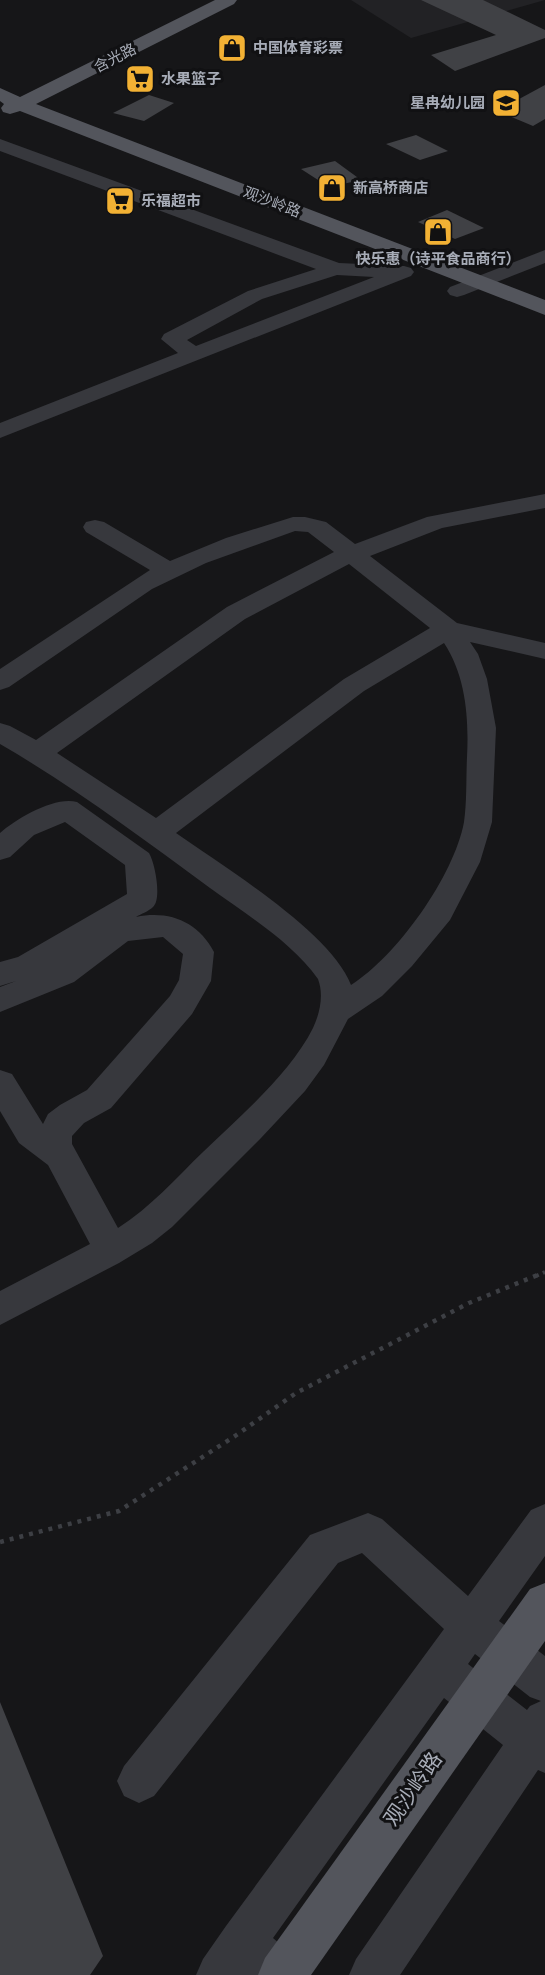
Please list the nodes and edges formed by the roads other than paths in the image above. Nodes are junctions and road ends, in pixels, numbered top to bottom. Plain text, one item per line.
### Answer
1 (192, 0) edge
2 (228, 0) edge
3 (0, 94) edge
4 (20, 104) junction
5 (0, 112) edge
6 (0, 120) edge
7 (22, 129) dead end
8 (0, 145) edge
9 (190, 192) joint
10 (167, 206) junction
11 (545, 256) edge
12 (336, 269) junction
13 (404, 272) junction
14 (479, 282) junction
15 (457, 291) junction
16 (545, 308) edge
17 (545, 324) edge
18 (194, 355) junction
19 (0, 431) edge
20 (545, 501) edge
21 (95, 527) dead end
22 (351, 554) junction
23 (167, 570) junction
24 (448, 629) junction
25 (545, 651) edge
26 (0, 681) edge
27 (0, 732) edge
28 (37, 753) junction
29 (156, 833) junction
30 (0, 850) edge
31 (0, 974) edge
32 (0, 1000) edge
33 (337, 1010) junction
34 (0, 1083) edge
35 (60, 1155) junction
36 (111, 1249) junction
37 (0, 1309) edge
38 (545, 1523) edge
39 (545, 1604) edge
40 (470, 1625) junction
41 (509, 1654) junction
42 (439, 1668) junction
43 (545, 1682) edge
44 (478, 1698) junction
45 (540, 1737) edge
46 (139, 1781) dead end
47 (230, 1959) edge
48 (281, 1975) edge
49 (372, 1975) edge

1 - 3 main road, 含光路
2 - 4 main road, 含光路
3 - 4 main road, 观沙岭路
4 - 5 main road, 含光路
4 - 14 main road, 观沙岭路
6 - 7 main road
8 - 10 street
9 - 10 street
9 - 13 main road, 观沙岭路
10 - 12 street
11 - 14 street
12 - 13 street
12 - 18 street
13 - 15 main road, 观沙岭路
13 - 18 street
14 - 15 street
14 - 16 main road, 观沙岭路
15 - 17 main road, 观沙岭路
18 - 19 street
20 - 22 street
21 - 23 street
22 - 23 street
22 - 24 street
22 - 28 street
23 - 26 street
24 - 25 street
24 - 29 street
24 - 33 street
27 - 28 street
28 - 29 street
29 - 33 street
30 - 31 street
32 - 35 street
33 - 36 street
34 - 35 street
35 - 36 street
36 - 37 street
38 - 40 street
39 - 41 main road, 观沙岭路
40 - 41 street
40 - 42 street
40 - 46 street
41 - 43 street
41 - 44 main road, 观沙岭路
42 - 44 street
42 - 47 street
44 - 45 street
44 - 48 main road, 观沙岭路
45 - 49 street
47 - 48 street

